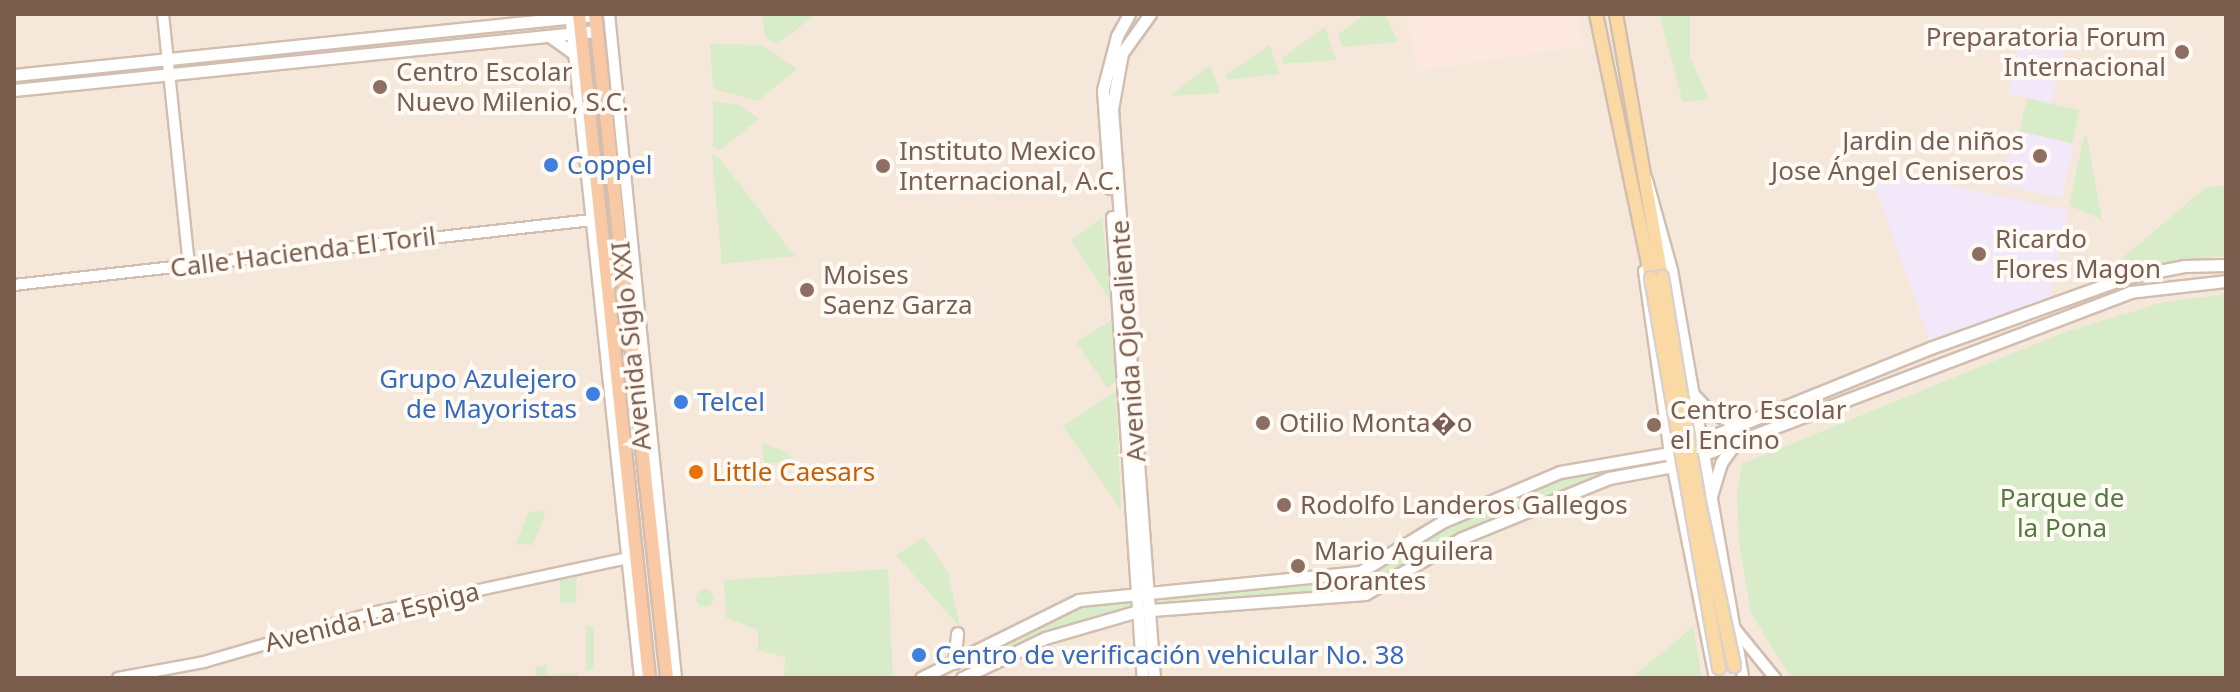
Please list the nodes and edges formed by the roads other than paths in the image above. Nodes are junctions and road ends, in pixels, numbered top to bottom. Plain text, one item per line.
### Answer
1 (163, 14) edge
2 (609, 14) edge
3 (1129, 14) edge
4 (1150, 14) edge
5 (1596, 14) edge
6 (1616, 14) edge
7 (595, 15) edge
8 (574, 16) edge
9 (553, 17) edge
10 (596, 31) junction
11 (576, 33) junction
12 (546, 36) junction
13 (573, 53) junction
14 (167, 60) junction
15 (167, 74) junction
16 (14, 75) edge
17 (14, 90) edge
18 (1646, 178) junction
19 (627, 192) junction
20 (613, 194) junction
21 (1635, 209) junction
22 (592, 220) junction
23 (2226, 265) edge
24 (189, 266) junction
25 (1657, 277) junction
26 (2226, 281) edge
27 (14, 285) edge
28 (1693, 394) junction
29 (616, 420) junction
30 (1737, 424) junction
31 (1669, 437) junction
32 (1701, 438) junction
33 (1736, 441) junction
34 (1670, 453) junction
35 (1704, 454) junction
36 (1673, 466) junction
37 (650, 473) junction
38 (1711, 492) junction
39 (1678, 495) junction
40 (627, 558) junction
41 (1141, 591) junction
42 (1142, 610) junction
43 (1736, 630) junction
44 (957, 633) dead end
45 (639, 662) joint
46 (954, 663) junction
47 (1738, 674) edge
48 (1718, 675) edge
49 (118, 678) edge
50 (645, 678) edge
51 (667, 678) edge
52 (676, 678) edge
53 (921, 678) edge
54 (962, 678) edge
55 (1143, 678) edge
56 (1154, 678) edge
57 (1775, 678) edge

1 - 14 street
2 - 19 street, Avenida Siglo XXI
3 - 41 main road, Avenida Ojocaliente
4 - 41 main road, Avenida Ojocaliente
5 - 21 main road
6 - 18 main road
7 - 8 main road
7 - 10 highway, Avenida Siglo XXI
8 - 9 main road
8 - 11 highway, Avenida Siglo XXI
9 - 14 main road
10 - 11 main road
10 - 20 highway, Avenida Siglo XXI
11 - 12 main road
11 - 13 street, Avenida Siglo XXI
11 - 29 highway, Avenida Siglo XXI
12 - 13 main road
12 - 15 main road
13 - 22 street, Avenida Siglo XXI
14 - 15 street
14 - 16 main road
15 - 17 main road
15 - 24 street
18 - 25 main road
18 - 28 street
19 - 20 highway
19 - 37 street, Avenida Siglo XXI
20 - 37 highway, Avenida Siglo XXI
21 - 25 main road
21 - 31 street
22 - 24 street, Calle Hacienda El Toril
22 - 29 street, Avenida Siglo XXI
23 - 30 main road
24 - 27 street, Calle Hacienda El Toril
25 - 47 main road, bridge
25 - 48 main road, bridge
26 - 33 main road
28 - 30 main road
28 - 32 street
29 - 40 street, Avenida Siglo XXI
29 - 50 highway, Avenida Siglo XXI
30 - 32 main road
31 - 32 street
31 - 34 street
32 - 34 main road
32 - 35 street
33 - 35 main road
33 - 38 main road
34 - 36 street
34 - 41 main road
35 - 36 main road
35 - 38 street
36 - 39 street
36 - 42 main road
37 - 51 highway, Avenida Siglo XXI
37 - 52 street, Avenida Siglo XXI
38 - 39 street
38 - 43 street
39 - 48 street
40 - 45 street, Avenida Siglo XXI
40 - 49 street, Avenida La Espiga
41 - 42 main road, Avenida Ojocaliente
41 - 46 main road
42 - 54 main road
42 - 55 main road, Avenida Ojocaliente
42 - 56 main road, Avenida Ojocaliente
43 - 47 street
43 - 57 street
44 - 46 main road
45 - 50 highway
46 - 53 main road

